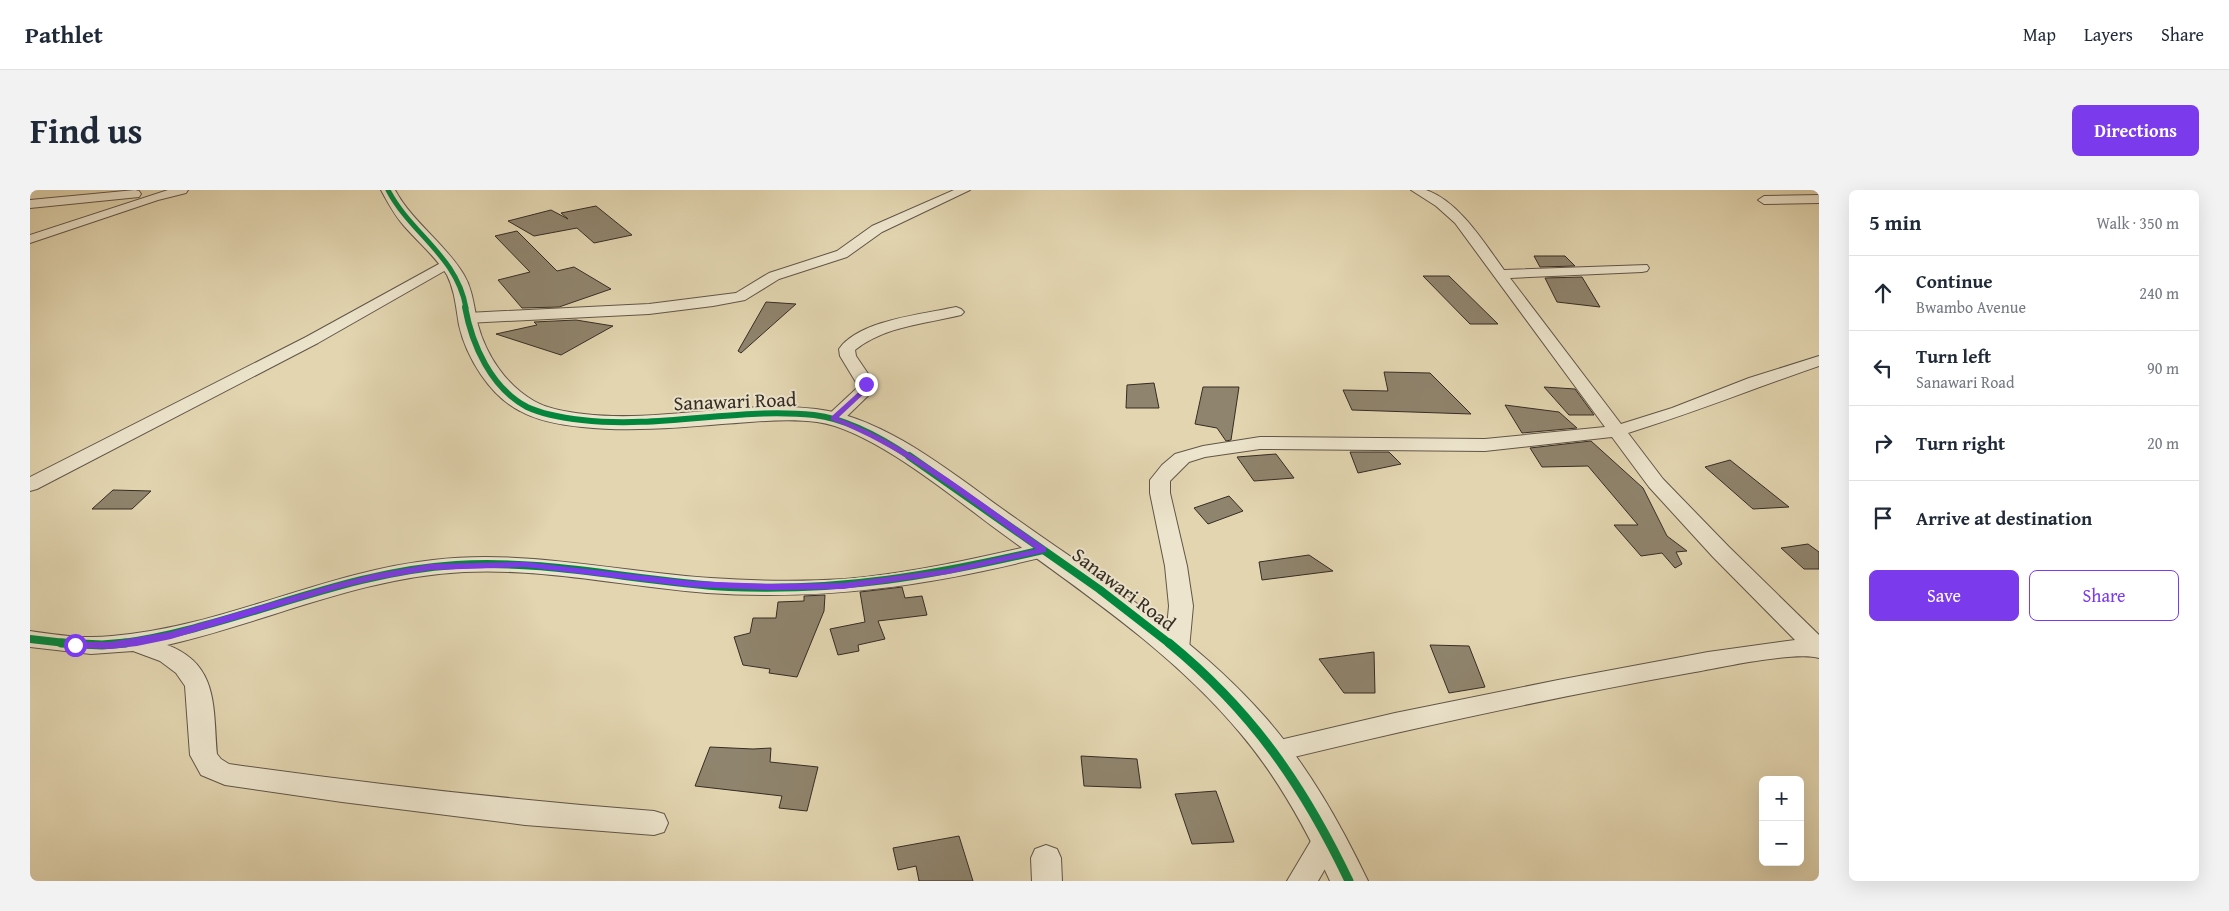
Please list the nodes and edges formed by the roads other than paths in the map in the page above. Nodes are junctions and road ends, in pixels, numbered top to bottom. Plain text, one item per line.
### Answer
1 (181, 190) edge
2 (388, 190) edge
3 (964, 190) edge
4 (1417, 190) edge
5 (1819, 199) edge
6 (1764, 200) dead end
7 (30, 204) edge
8 (30, 239) edge
9 (448, 263) junction
10 (1642, 268) dead end
11 (1500, 274) junction
12 (956, 312) dead end
13 (467, 318) junction
14 (1819, 360) edge
15 (834, 419) junction
16 (1616, 431) junction
17 (30, 485) edge
18 (1043, 550) junction
19 (30, 638) edge
20 (137, 643) junction
21 (1818, 647) edge
22 (1177, 649) junction
23 (1273, 751) junction
24 (654, 823) dead end
25 (1328, 838) junction
26 (1302, 881) edge
27 (1349, 881) edge

1 - 7 street
1 - 8 street
2 - 9 street, Sanawari Road
3 - 13 street
4 - 11 street
5 - 6 street
9 - 13 street, Sanawari Road
9 - 17 street
10 - 11 street
11 - 16 street
12 - 15 street
13 - 15 street, Sanawari Road
14 - 16 street
15 - 18 street, Sanawari Road
16 - 21 street
16 - 22 street
18 - 20 street
18 - 22 street, Sanawari Road
19 - 20 street
20 - 24 street
21 - 23 street
22 - 23 street, Sanawari Road
23 - 25 street, Sanawari Road
25 - 26 street
25 - 27 street, Sanawari Road

